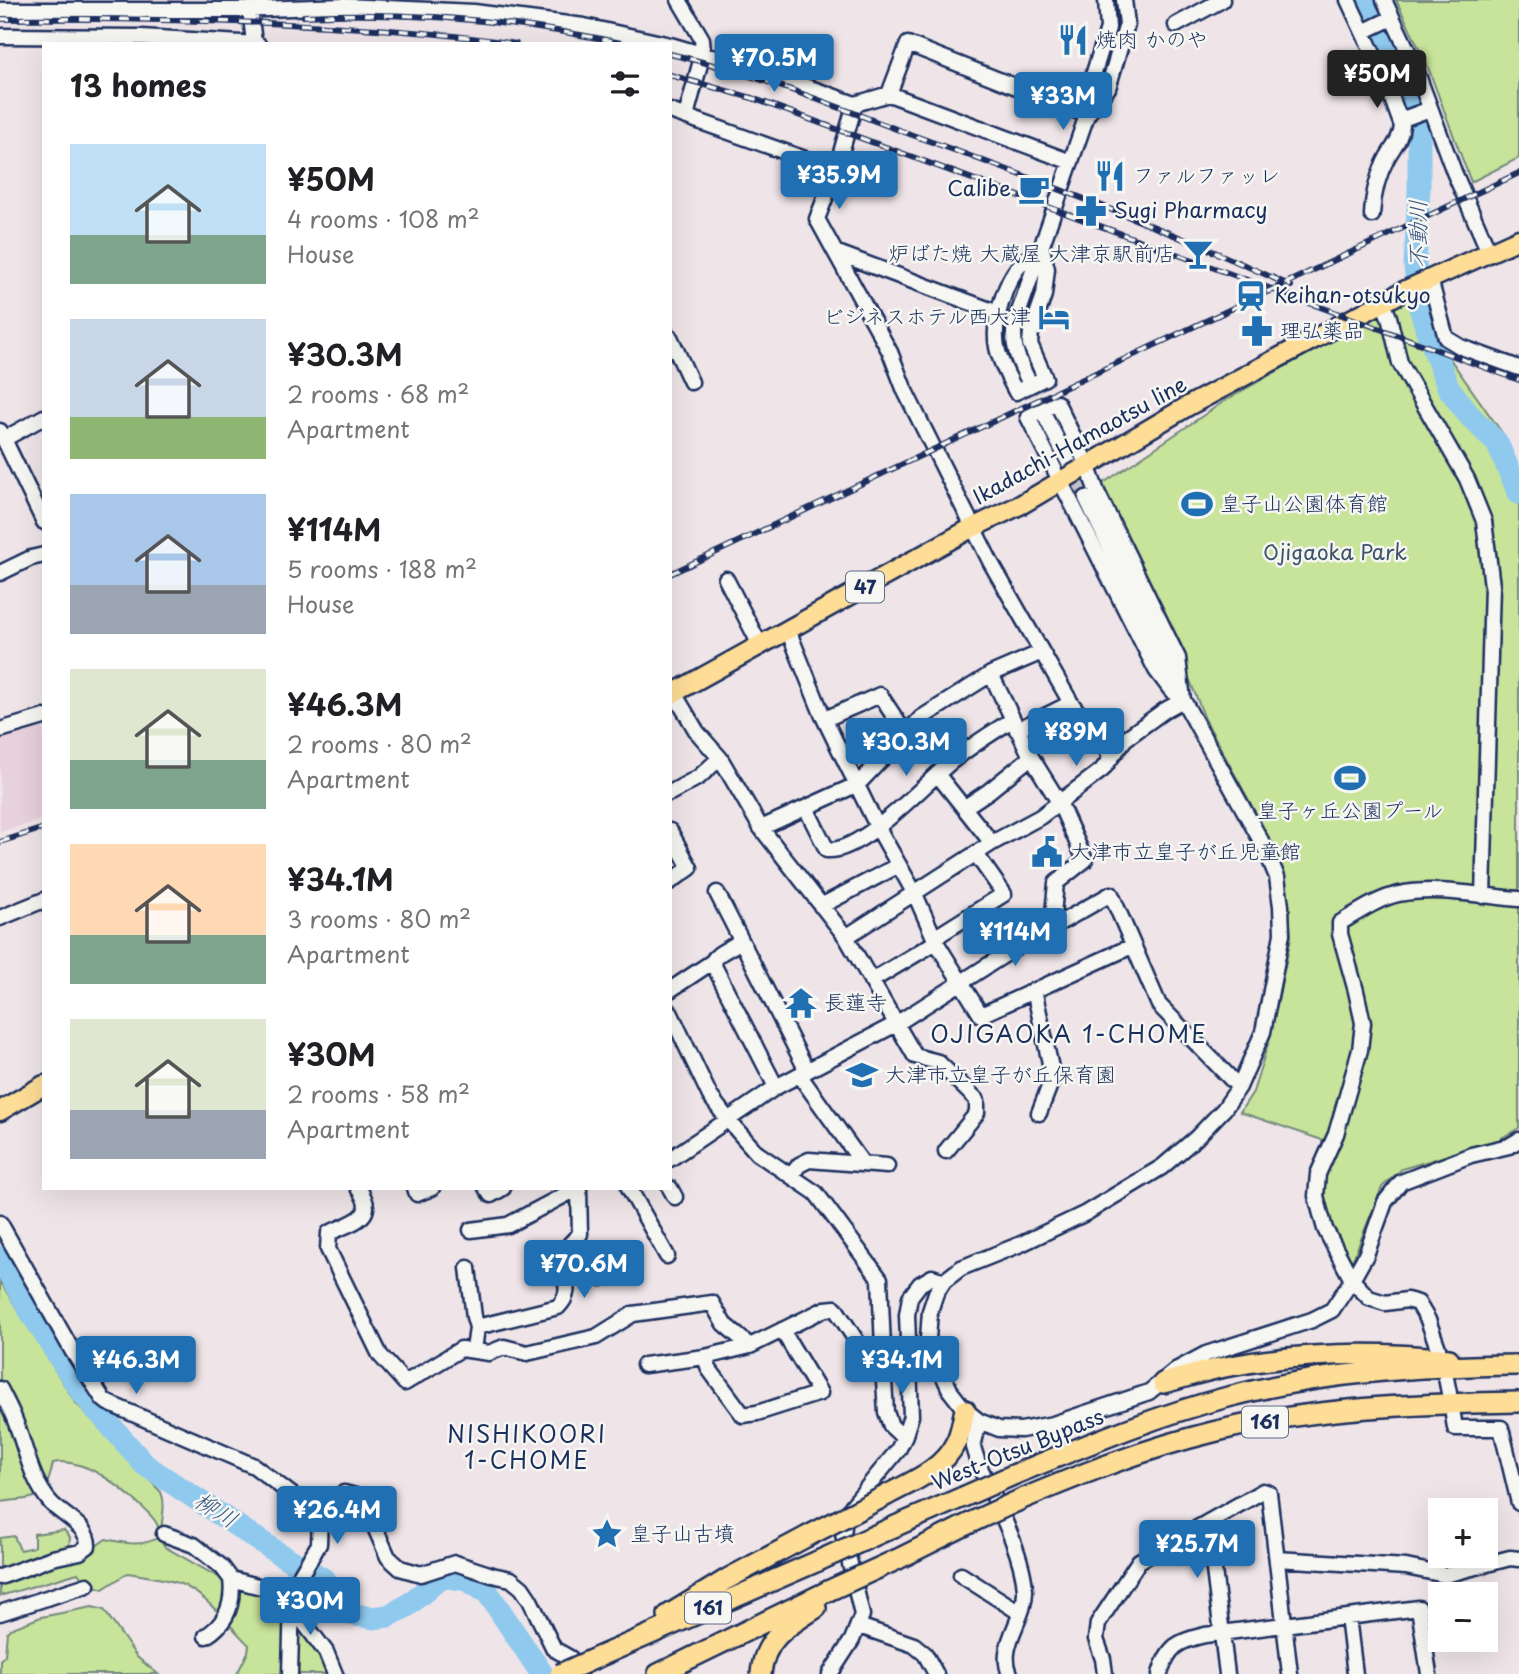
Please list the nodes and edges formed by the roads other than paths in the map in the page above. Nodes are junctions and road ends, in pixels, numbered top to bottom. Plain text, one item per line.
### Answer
1 (679, 0) edge
2 (1106, 0) edge
3 (1124, 0) edge
4 (1222, 0) edge
5 (1348, 0) edge
6 (1384, 0) edge
7 (240, 6) edge
8 (0, 10) edge
9 (1392, 18) junction
10 (1176, 25) dead end
11 (1364, 32) junction
12 (0, 36) edge
13 (237, 42) edge
14 (256, 42) edge
15 (659, 42) edge
16 (672, 45) edge
17 (704, 53) junction
18 (889, 94) junction
19 (855, 104) junction
20 (1430, 109) junction
21 (672, 112) edge
22 (1087, 115) junction
23 (686, 116) junction
24 (1400, 120) junction
25 (1071, 162) junction
26 (836, 170) junction
27 (1372, 215) dead end
28 (1519, 239) edge
29 (1042, 249) junction
30 (835, 252) junction
31 (1489, 252) junction
32 (1429, 279) junction
33 (1383, 303) junction
34 (998, 313) junction
35 (672, 341) edge
36 (1519, 368) edge
37 (691, 382) dead end
38 (1029, 382) tunnel mouth
39 (1045, 416) tunnel mouth
40 (42, 418) edge
41 (3, 440) edge
42 (1073, 472) junction
43 (1086, 498) tunnel mouth
44 (42, 519) edge
45 (973, 527) junction
46 (42, 555) edge
47 (0, 573) edge
48 (726, 579) dead end
49 (788, 629) junction
50 (760, 645) junction
51 (1042, 652) junction
52 (991, 674) junction
53 (672, 694) edge
54 (1183, 701) junction
55 (1071, 703) junction
56 (42, 718) edge
57 (825, 719) junction
58 (1014, 725) junction
59 (0, 730) edge
60 (905, 733) junction
61 (1111, 756) junction
62 (1031, 757) junction
63 (720, 758) junction
64 (937, 774) junction
65 (858, 784) junction
66 (672, 792) edge
67 (1059, 802) junction
68 (965, 807) junction
69 (806, 808) junction
70 (761, 828) junction
71 (878, 828) junction
72 (672, 835) edge
73 (992, 843) junction
74 (976, 854) junction
75 (899, 865) junction
76 (672, 881) edge
77 (717, 893) dead end
78 (915, 894) junction
79 (1483, 896) junction
80 (1519, 900) edge
81 (42, 901) edge
82 (821, 906) junction
83 (0, 918) edge
84 (1056, 924) junction
85 (846, 937) junction
86 (741, 940) junction
87 (935, 940) junction
88 (1132, 946) junction
89 (712, 962) junction
90 (871, 981) junction
91 (962, 982) junction
92 (672, 989) edge
93 (1034, 990) junction
94 (672, 1016) edge
95 (896, 1024) junction
96 (804, 1073) junction
97 (42, 1086) edge
98 (776, 1087) junction
99 (1240, 1087) junction
100 (0, 1111) edge
101 (1039, 1113) dead end
102 (728, 1120) junction
103 (1519, 1140) edge
104 (946, 1151) dead end
105 (672, 1158) edge
106 (863, 1164) junction
107 (887, 1166) dead end
108 (791, 1176) junction
109 (359, 1190) edge
110 (575, 1190) edge
111 (579, 1190) edge
112 (630, 1190) edge
113 (0, 1223) edge
114 (471, 1230) dead end
115 (667, 1256) dead end
116 (563, 1258) junction
117 (468, 1268) dead end
118 (601, 1278) dead end
119 (1352, 1280) junction
120 (944, 1281) junction
121 (477, 1327) junction
122 (782, 1330) junction
123 (750, 1346) junction
124 (1437, 1348) dead end
125 (474, 1351) junction
126 (705, 1357) junction
127 (644, 1365) dead end
128 (1511, 1365) edge
129 (879, 1371) junction
130 (1163, 1383) junction
131 (0, 1389) edge
132 (1519, 1402) edge
133 (972, 1415) junction
134 (1453, 1415) dead end
135 (904, 1438) junction
136 (1519, 1503) edge
137 (320, 1516) junction
138 (1208, 1522) junction
139 (164, 1534) dead end
140 (1277, 1559) junction
141 (1519, 1559) edge
142 (961, 1575) dead end
143 (0, 1577) edge
144 (231, 1579) junction
145 (87, 1585) dead end
146 (830, 1595) junction
147 (292, 1601) junction
148 (1019, 1612) junction
149 (0, 1613) edge
150 (1348, 1617) junction
151 (1284, 1625) junction
152 (859, 1626) junction
153 (1222, 1633) junction
154 (206, 1636) dead end
155 (598, 1657) junction
156 (290, 1674) edge
157 (335, 1674) edge
158 (560, 1674) edge
159 (581, 1674) edge
160 (658, 1674) edge
161 (761, 1674) edge
162 (830, 1674) edge
163 (936, 1674) edge
164 (1010, 1674) edge
165 (1105, 1674) edge
166 (1160, 1674) edge
167 (1227, 1674) edge
168 (1290, 1674) edge
169 (1355, 1674) edge
170 (1429, 1674) edge

1 - 17 street
2 - 22 street
3 - 22 street
4 - 10 street
5 - 11 street
6 - 9 street
7 - 8 street
7 - 14 street
7 - 15 street
9 - 11 street
9 - 20 street
11 - 24 street
12 - 13 street
16 - 17 street
17 - 19 street
17 - 23 street
18 - 19 street
18 - 22 street
18 - 25 street
19 - 26 street
20 - 24 street
20 - 31 street
21 - 23 street
22 - 25 street
23 - 26 street
24 - 27 street
25 - 29 street
26 - 30 street
28 - 31 main road, Ikadachi-Hamaotsu line / 47
29 - 34 street
29 - 34 street
29 - 38 street
30 - 34 street
30 - 45 street
31 - 32 main road, Ikadachi-Hamaotsu line / 47
32 - 33 main road, Ikadachi-Hamaotsu line / 47
32 - 36 street
33 - 42 main road, Ikadachi-Hamaotsu line / 47
33 - 79 street
35 - 37 street
39 - 42 street
40 - 41 street
41 - 44 street
42 - 45 main road, Ikadachi-Hamaotsu line / 47
42 - 54 street
42 - 54 street
43 - 54 street
45 - 49 main road, Ikadachi-Hamaotsu line / 47
45 - 51 street
46 - 47 street
48 - 50 street
49 - 50 main road, Ikadachi-Hamaotsu line / 47
49 - 57 street
50 - 53 main road, Ikadachi-Hamaotsu line / 47
51 - 52 street
51 - 55 street
52 - 58 street
52 - 60 street
53 - 63 street
54 - 61 street
54 - 99 street
55 - 58 street
55 - 61 street
56 - 59 street
57 - 60 street
57 - 65 street
58 - 62 street
58 - 64 street
60 - 65 street
61 - 67 street
62 - 67 street
62 - 68 street
63 - 66 street
63 - 70 street
64 - 68 street
64 - 71 street
65 - 69 street
65 - 71 street
67 - 73 street
67 - 84 street
68 - 73 street
69 - 70 street
69 - 71 street
70 - 82 street
71 - 75 street
72 - 76 street
73 - 74 street
74 - 78 street
74 - 87 street
75 - 78 street
75 - 82 street
77 - 86 street
78 - 85 street
78 - 87 street
79 - 80 street
79 - 119 street
81 - 83 street
82 - 85 street
84 - 88 street
84 - 91 street
85 - 90 street
86 - 89 street
86 - 96 street
87 - 90 street
87 - 91 street
88 - 93 street
88 - 99 street
89 - 92 street
89 - 98 street
90 - 95 street
91 - 93 street
91 - 95 street
93 - 101 street
94 - 102 street
95 - 96 street
95 - 104 street
96 - 98 street
96 - 106 street
97 - 100 main road
98 - 102 street
99 - 120 street
102 - 105 street
102 - 108 street
103 - 119 street
106 - 107 street
106 - 108 street
108 - 129 street
109 - 125 street
110 - 114 street
111 - 116 street
112 - 115 street
113 - 137 street
116 - 118 street
116 - 121 street
117 - 121 street
119 - 124 street
119 - 130 street
120 - 133 street
120 - 135 street
121 - 125 street
122 - 123 street
122 - 126 street
122 - 129 street
123 - 125 street
123 - 126 street
126 - 127 street
128 - 130 highway
128 - 155 highway, West-Otsu Bypass / 161, bridge
129 - 135 street
130 - 133 street
131 - 143 street
132 - 146 highway, 161, bridge
133 - 148 street
133 - 155 highway, bridge
134 - 136 street
135 - 152 street
137 - 147 street
137 - 159 street
138 - 140 street
138 - 153 street
138 - 165 street
139 - 144 street
140 - 141 street
140 - 151 street
142 - 148 street
144 - 147 street
144 - 154 street
145 - 149 street
146 - 160 highway, 161
146 - 161 highway
147 - 156 street
147 - 157 street
148 - 164 street
150 - 151 street
150 - 169 street
150 - 170 street
151 - 153 street
151 - 168 street
152 - 162 street
152 - 163 street
153 - 166 street
153 - 167 street
155 - 158 highway, West-Otsu Bypass / 161, bridge

